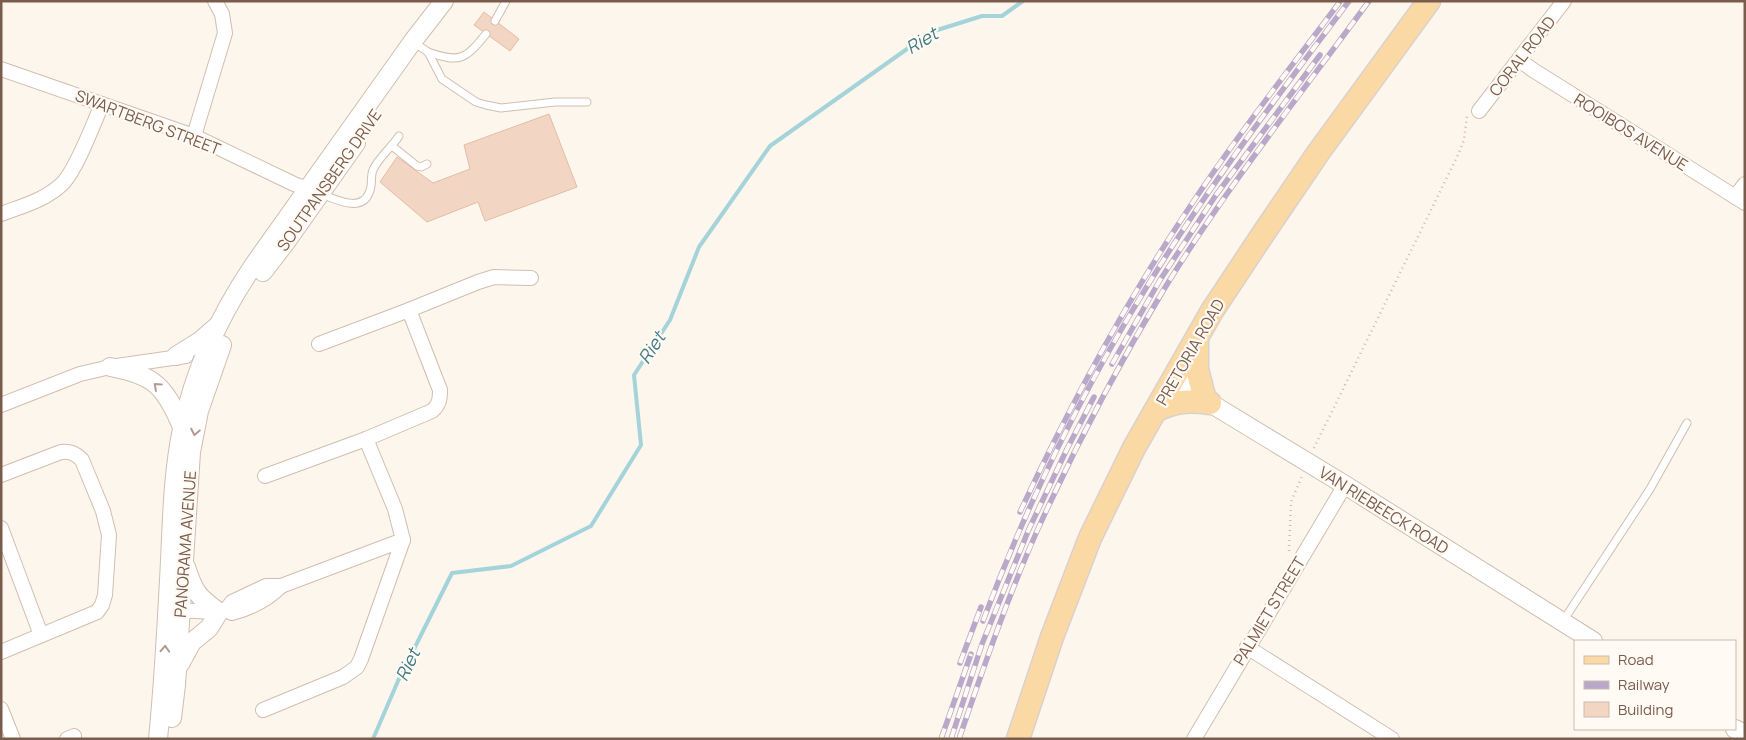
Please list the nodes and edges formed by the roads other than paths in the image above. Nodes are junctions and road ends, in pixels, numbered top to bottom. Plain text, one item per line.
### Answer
1 (215, 1) edge
2 (444, 1) edge
3 (454, 1) edge
4 (506, 1) edge
5 (1429, 1) edge
6 (1564, 1) edge
7 (495, 21) dead end
8 (486, 34) dead end
9 (421, 47) junction
10 (1519, 60) junction
11 (1, 69) edge
12 (587, 102) dead end
13 (102, 104) junction
14 (1474, 110) road end
15 (194, 136) junction
16 (399, 136) dead end
17 (392, 146) junction
18 (427, 164) dead end
19 (1745, 184) edge
20 (314, 191) junction
21 (1740, 200) edge
22 (1, 214) edge
23 (531, 278) dead end
24 (409, 310) junction
25 (220, 323) junction
26 (1197, 339) junction
27 (319, 344) dead end
28 (213, 353) junction
29 (176, 356) junction
30 (110, 367) junction
31 (1175, 378) junction
32 (1208, 401) junction
33 (1, 404) edge
34 (1156, 410) junction
35 (1687, 423) dead end
36 (182, 427) junction
37 (366, 440) junction
38 (1, 474) edge
39 (265, 476) dead end
40 (1345, 485) junction
41 (1, 528) edge
42 (403, 540) junction
43 (184, 562) junction
44 (174, 610) junction
45 (223, 611) junction
46 (1562, 622) junction
47 (42, 635) junction
48 (1591, 640) edge
49 (1247, 647) junction
50 (1, 652) edge
51 (177, 670) junction
52 (1, 709) edge
53 (263, 710) dead end
54 (14, 739) edge
55 (158, 739) edge
56 (170, 739) edge
57 (1018, 739) edge
58 (1194, 739) edge
59 (1392, 739) edge

1 - 15 street
2 - 9 street, SOUTPANSBERG DRIVE
3 - 9 street, SOUTPANSBERG DRIVE
4 - 7 lane
5 - 26 main road, PRETORIA ROAD
6 - 10 street, CORAL ROAD
8 - 9 lane
9 - 12 lane
9 - 20 street, SOUTPANSBERG DRIVE
10 - 14 street, CORAL ROAD
10 - 21 street, ROOIBOS AVENUE
11 - 13 street, SWARTBERG STREET
13 - 15 street, SWARTBERG STREET
13 - 22 street
15 - 20 street, SWARTBERG STREET
16 - 17 lane
17 - 18 lane
17 - 20 lane
19 - 21 street
20 - 25 street, SOUTPANSBERG DRIVE
20 - 28 street, SOUTPANSBERG DRIVE
23 - 24 street
24 - 27 street
24 - 37 street
25 - 28 street, SOUTPANSBERG DRIVE
25 - 29 street
26 - 31 main road, PRETORIA ROAD
26 - 32 main road
28 - 29 street
28 - 36 street, PANORAMA AVENUE
28 -> 43 street, PANORAMA AVENUE
29 - 30 street
30 - 33 street
36 -> 30 street
31 - 32 street, VAN RIEBEECK ROAD
31 - 34 main road, PRETORIA ROAD
32 - 34 main road
32 - 40 street, VAN RIEBEECK ROAD
34 - 57 main road, PRETORIA ROAD
35 - 46 lane
36 - 44 street, PANORAMA AVENUE
37 - 39 street
37 - 42 street
38 - 47 street
40 - 46 street, VAN RIEBEECK ROAD
40 - 49 street, PALMIET STREET
41 - 47 street
42 - 45 street
42 - 53 street
43 - 44 street, PANORAMA AVENUE
43 - 45 street
44 - 45 street
44 - 51 street, PANORAMA AVENUE
55 -> 44 street, PANORAMA AVENUE
45 - 51 street
46 - 48 street, VAN RIEBEECK ROAD
47 - 50 street
49 - 58 street, PALMIET STREET
49 - 59 street
51 - 56 street, PANORAMA AVENUE
52 - 54 street

